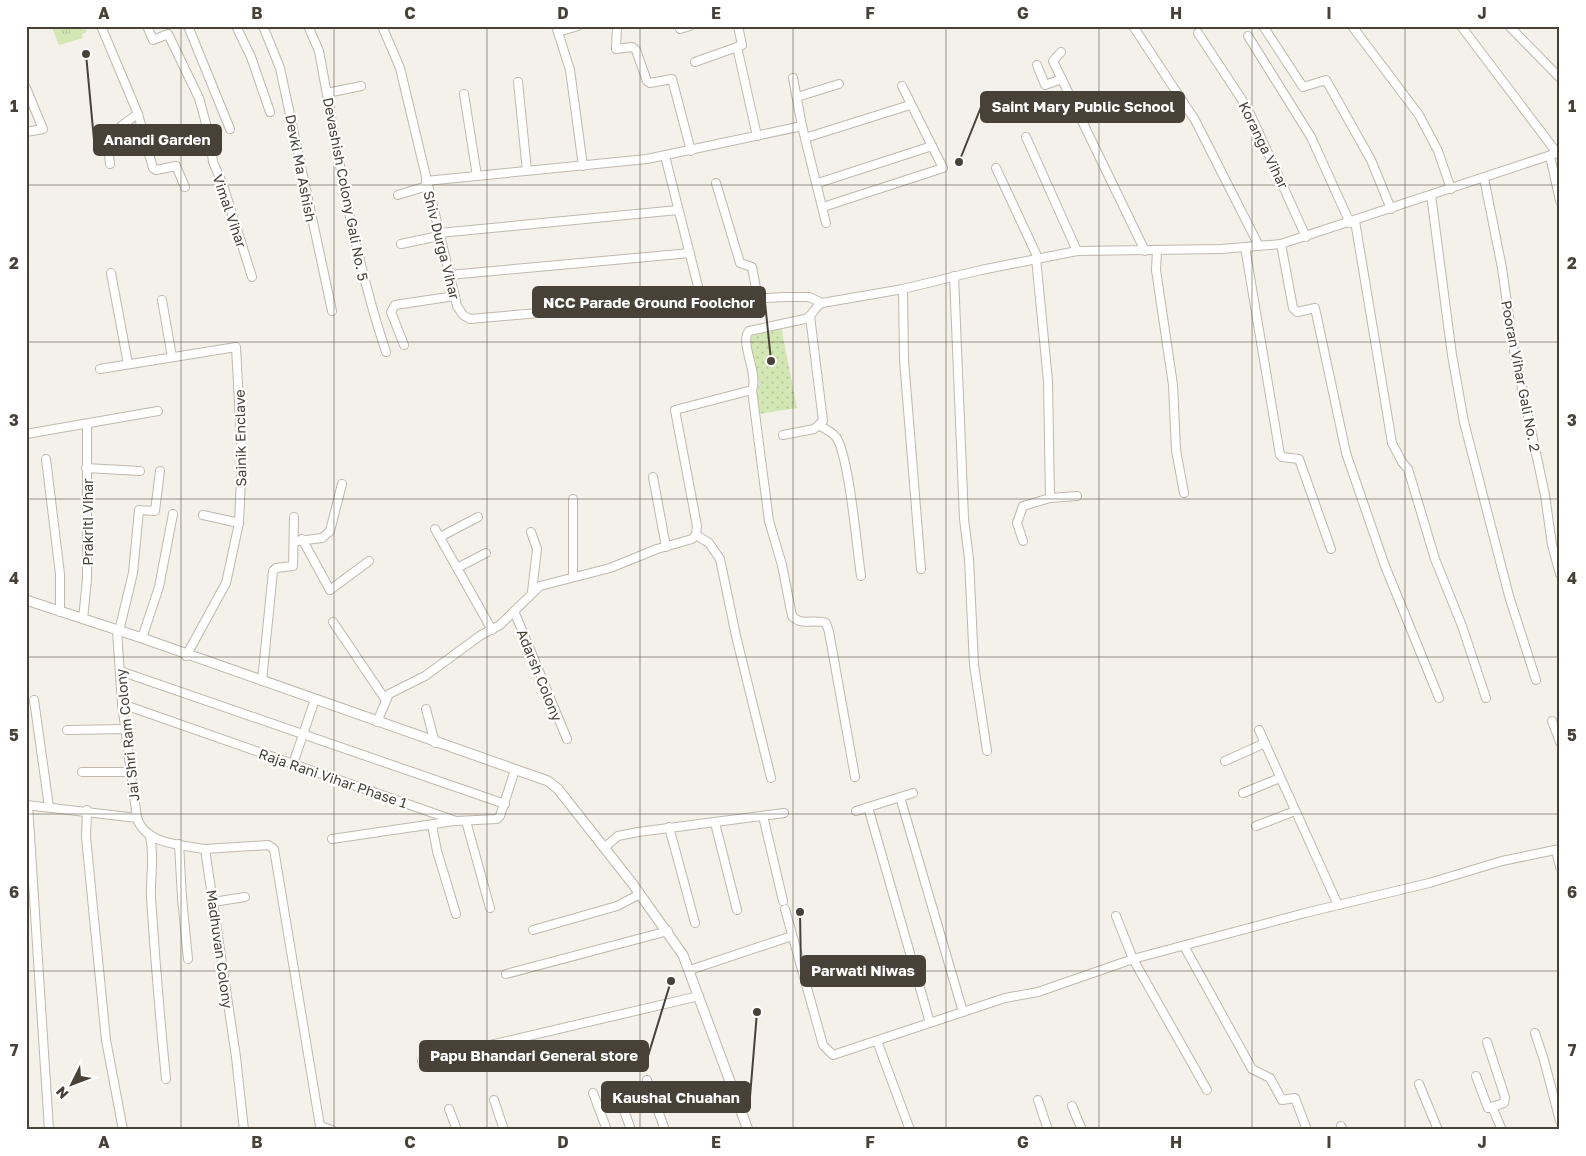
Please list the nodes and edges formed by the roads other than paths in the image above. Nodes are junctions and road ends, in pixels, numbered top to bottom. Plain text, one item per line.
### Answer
1 (102, 26) edge
2 (147, 26) edge
3 (188, 26) edge
4 (236, 26) edge
5 (263, 26) edge
6 (308, 26) edge
7 (382, 26) edge
8 (578, 26) edge
9 (616, 26) edge
10 (690, 26) edge
11 (738, 26) edge
12 (1133, 26) edge
13 (1263, 26) edge
14 (1352, 26) edge
15 (1461, 26) edge
16 (1509, 26) edge
17 (557, 29) edge
18 (680, 29) dead end
19 (1198, 33) dead end
20 (1248, 36) dead end
21 (737, 47) junction
22 (1061, 52) dead end
23 (695, 62) dead end
24 (1038, 65) dead end
25 (793, 78) dead end
26 (1560, 78) edge
27 (1062, 79) junction
28 (518, 82) dead end
29 (839, 84) dead end
30 (360, 86) dead end
31 (902, 86) dead end
32 (26, 88) edge
33 (327, 94) junction
34 (464, 94) dead end
35 (797, 97) junction
36 (910, 105) junction
37 (270, 112) dead end
38 (138, 114) junction
39 (802, 126) junction
40 (230, 129) dead end
41 (26, 132) edge
42 (758, 136) junction
43 (1026, 137) dead end
44 (805, 138) junction
45 (932, 146) junction
46 (691, 151) junction
47 (1555, 154) edge
48 (665, 156) junction
49 (110, 164) dead end
50 (583, 166) junction
51 (996, 168) dead end
52 (527, 171) junction
53 (477, 176) junction
54 (1484, 178) junction
55 (427, 183) junction
56 (716, 183) dead end
57 (818, 183) junction
58 (185, 186) dead end
59 (1451, 189) junction
60 (398, 195) dead end
61 (1431, 195) junction
62 (1560, 201) edge
63 (823, 206) junction
64 (1391, 209) junction
65 (678, 210) junction
66 (1352, 222) junction
67 (826, 223) dead end
68 (439, 235) junction
69 (1306, 237) junction
70 (401, 244) dead end
71 (1281, 244) junction
72 (1259, 246) junction
73 (1245, 247) junction
74 (1077, 251) junction
75 (1145, 251) junction
76 (1157, 251) junction
77 (690, 253) junction
78 (1037, 258) junction
79 (111, 273) dead end
80 (449, 276) junction
81 (954, 276) junction
82 (252, 277) dead end
83 (903, 289) junction
84 (455, 296) junction
85 (758, 298) junction
86 (162, 300) dead end
87 (702, 302) junction
88 (822, 303) junction
89 (332, 311) dead end
90 (810, 316) junction
91 (404, 345) dead end
92 (386, 352) dead end
93 (172, 357) junction
94 (128, 364) junction
95 (100, 369) dead end
96 (752, 390) junction
97 (158, 411) dead end
98 (87, 425) junction
99 (820, 426) junction
100 (26, 434) edge
101 (783, 435) dead end
102 (46, 459) dead end
103 (86, 468) junction
104 (140, 471) dead end
105 (160, 471) dead end
106 (653, 477) dead end
107 (342, 484) dead end
108 (1184, 492) dead end
109 (1077, 496) dead end
110 (1050, 498) junction
111 (573, 499) dead end
112 (173, 514) dead end
113 (203, 515) dead end
114 (294, 517) dead end
115 (478, 517) dead end
116 (239, 522) junction
117 (435, 529) dead end
118 (531, 532) dead end
119 (696, 535) junction
120 (440, 538) junction
121 (298, 541) junction
122 (1023, 541) dead end
123 (666, 547) junction
124 (1331, 549) dead end
125 (486, 553) dead end
126 (369, 561) dead end
127 (457, 568) junction
128 (921, 569) dead end
129 (1560, 574) edge
130 (861, 576) dead end
131 (574, 577) junction
132 (532, 592) junction
133 (26, 600) edge
134 (514, 611) junction
135 (60, 612) junction
136 (82, 619) junction
137 (333, 622) dead end
138 (492, 630) junction
139 (118, 631) junction
140 (142, 638) junction
141 (186, 656) junction
142 (120, 671) junction
143 (1536, 680) dead end
144 (262, 681) junction
145 (1439, 698) dead end
146 (1486, 698) dead end
147 (315, 699) junction
148 (385, 699) junction
149 (34, 700) dead end
150 (122, 704) junction
151 (426, 709) dead end
152 (378, 722) junction
153 (1552, 722) dead end
154 (67, 730) dead end
155 (126, 730) junction
156 (1259, 730) dead end
157 (303, 736) junction
158 (567, 739) dead end
159 (1560, 742) edge
160 (436, 743) junction
161 (1265, 743) junction
162 (987, 751) dead end
163 (1225, 761) dead end
164 (293, 764) junction
165 (515, 770) junction
166 (82, 772) dead end
167 (131, 772) junction
168 (855, 777) dead end
169 (771, 778) dead end
170 (1280, 778) junction
171 (913, 793) dead end
172 (1243, 793) dead end
173 (900, 797) junction
174 (505, 804) junction
175 (27, 805) edge
176 (48, 807) junction
177 (868, 807) junction
178 (87, 810) junction
179 (856, 811) dead end
180 (1295, 811) junction
181 (784, 813) dead end
182 (764, 816) junction
183 (136, 818) junction
184 (456, 821) junction
185 (466, 821) junction
186 (715, 823) junction
187 (432, 825) junction
188 (1256, 826) dead end
189 (669, 828) junction
190 (150, 837) junction
191 (332, 840) dead end
192 (179, 844) junction
193 (608, 844) junction
194 (205, 849) junction
195 (1558, 849) edge
196 (1560, 867) edge
197 (640, 894) junction
198 (244, 898) dead end
199 (214, 902) junction
200 (1338, 905) junction
201 (490, 908) dead end
202 (737, 910) dead end
203 (456, 914) dead end
204 (1116, 916) dead end
205 (695, 923) dead end
206 (532, 930) dead end
207 (668, 931) junction
208 (792, 936) junction
209 (1184, 946) junction
210 (188, 959) dead end
211 (1133, 959) junction
212 (690, 970) junction
213 (506, 974) dead end
214 (699, 996) junction
215 (963, 1012) junction
216 (930, 1023) junction
217 (1535, 1033) dead end
218 (877, 1041) junction
219 (1488, 1042) dead end
220 (422, 1061) dead end
221 (1476, 1076) dead end
222 (166, 1079) dead end
223 (648, 1080) dead end
224 (1419, 1084) dead end
225 (1207, 1090) dead end
226 (618, 1093) dead end
227 (593, 1094) dead end
228 (494, 1100) dead end
229 (1038, 1100) dead end
230 (1072, 1106) dead end
231 (1492, 1107) junction
232 (449, 1109) dead end
233 (1560, 1121) edge
234 (49, 1130) edge
235 (123, 1130) edge
236 (244, 1130) edge
237 (332, 1130) edge
238 (457, 1130) edge
239 (504, 1130) edge
240 (607, 1130) edge
241 (631, 1130) edge
242 (665, 1130) edge
243 (748, 1130) edge
244 (910, 1130) edge
245 (1048, 1130) edge
246 (1082, 1130) edge
247 (1307, 1130) edge
248 (1438, 1130) edge
249 (1502, 1130) edge

1 - 38 street
2 - 82 street, Vimal Vihar
3 - 40 street
4 - 37 street
5 - 89 street, Devki Ma Ashish
6 - 33 street, Devashish Colony Gali No. 5
7 - 55 street, Shiv Durga Vihar
8 - 17 street
9 - 46 street
10 - 18 street
11 - 21 street
12 - 72 street
13 - 64 street
14 - 59 street
15 - 47 street
16 - 26 street
17 - 50 street
19 - 69 street, Koranga Vihar
20 - 66 street
21 - 23 street
21 - 42 street
22 - 27 street
24 - 27 street
25 - 35 street
27 - 75 street
28 - 52 street
29 - 35 street
30 - 33 street
31 - 36 street
32 - 41 street
33 - 92 street, Devashish Colony Gali No. 5
34 - 53 street
35 - 39 street
36 - 44 street
36 - 45 street
38 - 49 street
38 - 58 street
39 - 42 street
39 - 44 street
42 - 46 street
43 - 74 street
44 - 57 street
45 - 57 street
45 - 63 street
46 - 48 street
47 - 54 street
47 - 62 street
48 - 50 street
48 - 65 street
50 - 52 street
51 - 78 street
52 - 53 street
53 - 55 street
54 - 59 street
54 - 129 street, Pooran Vihar Gali No. 2
55 - 60 street
55 - 68 street, Shiv Durga Vihar
56 - 85 street
57 - 63 street
59 - 61 street
61 - 64 street
61 - 143 street
63 - 67 street
64 - 66 street
65 - 68 street
65 - 77 street
66 - 69 street
66 - 146 street
68 - 70 street
68 - 80 street, Shiv Durga Vihar
69 - 71 street
71 - 72 street
71 - 145 street
72 - 73 street
73 - 76 street
73 - 124 street
74 - 75 street
74 - 78 street
75 - 76 street
76 - 108 street
77 - 80 street
77 - 87 street
78 - 81 street
78 - 110 street
79 - 94 street
80 - 84 street, Shiv Durga Vihar
81 - 83 street
81 - 162 street
83 - 88 street
83 - 128 street
84 - 87 street, Shiv Durga Vihar
84 - 91 street
85 - 87 street, Shiv Durga Vihar
85 - 88 street, Shiv Durga Vihar
86 - 93 street
88 - 90 street
90 - 96 street
90 - 99 street
93 - 94 street, Sainik Enclave
93 - 116 street, Sainik Enclave
94 - 95 street, Sainik Enclave
96 - 119 street
96 - 168 street
97 - 98 street
98 - 100 street
98 - 103 street, Prakriti Vihar
99 - 101 street
99 - 130 street
102 - 135 street
103 - 104 street
103 - 136 street, Prakriti Vihar
105 - 139 street, Jai Shri Ram Colony
106 - 123 street
107 - 121 street
109 - 110 street
110 - 122 street
111 - 131 street
112 - 140 street
113 - 116 street
114 - 121 street
115 - 120 street
116 - 141 street, Sainik Enclave
117 - 120 street
118 - 132 street
119 - 123 street
119 - 169 street
120 - 127 street
121 - 126 street
121 - 144 street
123 - 131 street
125 - 127 street
127 - 138 street
131 - 132 street
132 - 134 street
133 - 135 street
134 - 138 street
134 - 158 street, Adarsh Colony
135 - 136 street
136 - 139 street
137 - 148 street
138 - 148 street
139 - 140 street
139 - 142 street, Jai Shri Ram Colony
140 - 141 street
141 - 144 street
142 - 150 street, Jai Shri Ram Colony
142 - 157 street
144 - 147 street
147 - 152 street
147 - 157 street
148 - 152 street
149 - 176 street
150 - 155 street, Jai Shri Ram Colony
150 - 164 street, Raja Rani Vihar Phase 1
151 - 160 street
152 - 160 street
153 - 159 street
154 - 155 street
155 - 167 street, Jai Shri Ram Colony
156 - 161 street
157 - 164 street
157 - 174 street
160 - 165 street
161 - 163 street
161 - 170 street
164 - 184 street, Raja Rani Vihar Phase 1
165 - 174 street
165 - 193 street
166 - 167 street
167 - 183 street, Jai Shri Ram Colony
170 - 172 street
170 - 180 street
171 - 173 street
173 - 177 street
173 - 215 street
174 - 185 street, Raja Rani Vihar Phase 1
175 - 176 street, Jai Shri Ram Colony
175 - 234 street
176 - 178 street, Jai Shri Ram Colony
177 - 179 street
177 - 216 street
178 - 183 street, Jai Shri Ram Colony
178 - 235 street
180 - 188 street
180 - 200 street
181 - 182 street
182 - 186 street
182 - 208 street
183 - 190 street
184 - 185 street, Raja Rani Vihar Phase 1
184 - 187 street
185 - 201 street
186 - 189 street
186 - 202 street
187 - 191 street
187 - 203 street
189 - 193 street
189 - 205 street
190 - 192 street
190 - 222 street
192 - 194 street
192 - 210 street
193 - 197 street
194 - 199 street, Madhuvan Colony
194 - 237 street
195 - 196 street
195 - 200 street
197 - 206 street
197 - 207 street
198 - 199 street
199 - 236 street, Madhuvan Colony
200 - 209 street
204 - 211 street
207 - 212 street
207 - 213 street
208 - 212 street
208 - 218 street
209 - 211 street
209 - 247 street
211 - 215 street
211 - 225 street
212 - 214 street
214 - 220 street
214 - 243 street
215 - 216 street
216 - 218 street
217 - 233 street
218 - 244 street
219 - 231 street
221 - 231 street
223 - 242 street
224 - 248 street
226 - 241 street
227 - 240 street
228 - 239 street
229 - 245 street
230 - 246 street
231 - 249 street
232 - 238 street

